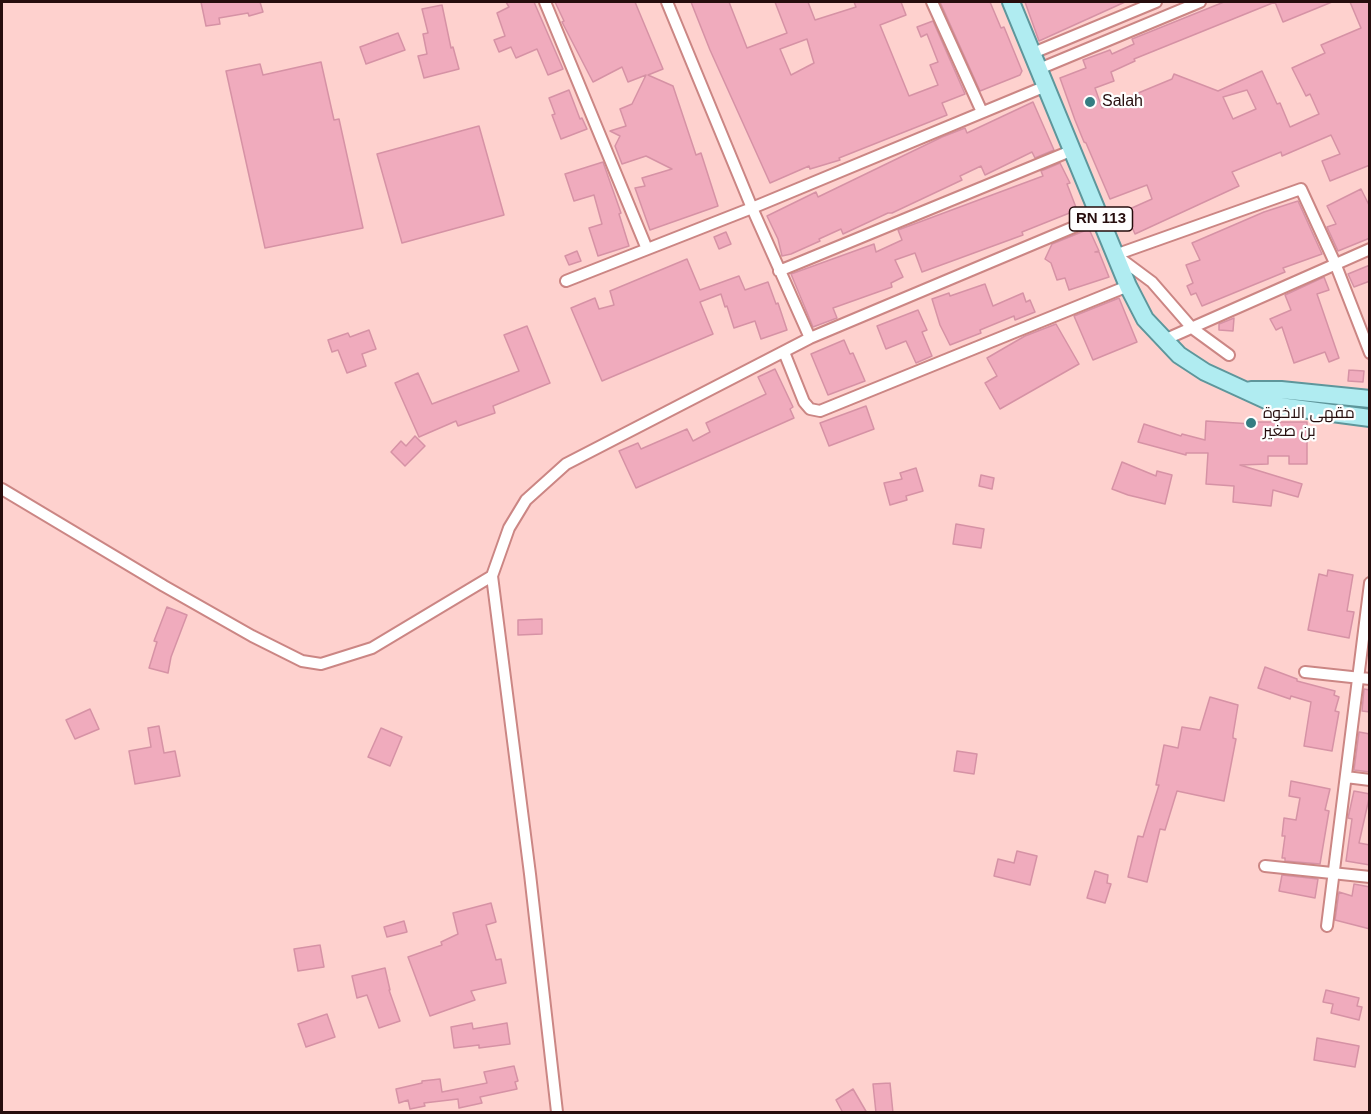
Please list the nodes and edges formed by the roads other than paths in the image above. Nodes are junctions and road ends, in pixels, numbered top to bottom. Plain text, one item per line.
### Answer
1 (545, 2) edge
2 (667, 2) edge
3 (932, 2) edge
4 (1011, 2) edge
5 (1156, 2) edge
6 (1200, 2) edge
7 (1036, 61) junction
8 (1046, 86) junction
9 (982, 112) junction
10 (1072, 150) junction
11 (752, 208) junction
12 (1100, 216) junction
13 (647, 249) junction
14 (1370, 249) edge
15 (1115, 255) junction
16 (1335, 263) junction
17 (779, 271) junction
18 (566, 281) dead end
19 (1128, 286) junction
20 (1192, 328) junction
21 (810, 338) junction
22 (1164, 340) junction
23 (783, 352) junction
24 (1370, 352) edge
25 (1229, 355) dead end
26 (1245, 390) junction
27 (1370, 399) edge
28 (1370, 418) edge
29 (2, 489) edge
30 (492, 576) junction
31 (1369, 584) edge
32 (1305, 672) dead end
33 (1364, 679) edge
34 (1346, 777) junction
35 (1370, 780) edge
36 (1265, 866) dead end
37 (1334, 873) junction
38 (1370, 877) edge
39 (1327, 926) dead end
40 (557, 1113) edge

1 - 13 street
2 - 11 street
3 - 9 street
4 - 7 main road, RN 113
5 - 7 street
6 - 7 street
7 - 8 main road, RN 113
8 - 9 street
8 - 10 main road, RN 113
9 - 11 street
10 - 12 main road, RN 113
10 - 17 street
11 - 13 street
11 - 17 street
12 - 15 main road, RN 113
12 - 21 street
13 - 18 street
14 - 16 street
15 - 16 street
15 - 19 main road, RN 113
15 - 20 street
16 - 20 street
16 - 24 street
17 - 21 street
19 - 22 main road, RN 113
19 - 23 street
20 - 22 street
20 - 25 street
21 - 23 street
22 - 26 main road, RN 113
23 - 30 street
26 - 27 main road, RN 113
26 - 28 main road, RN 113
29 - 30 street
30 - 40 street
31 - 33 street
32 - 33 street
33 - 34 street
34 - 35 street
34 - 37 street
36 - 37 street
37 - 38 street
37 - 39 street

